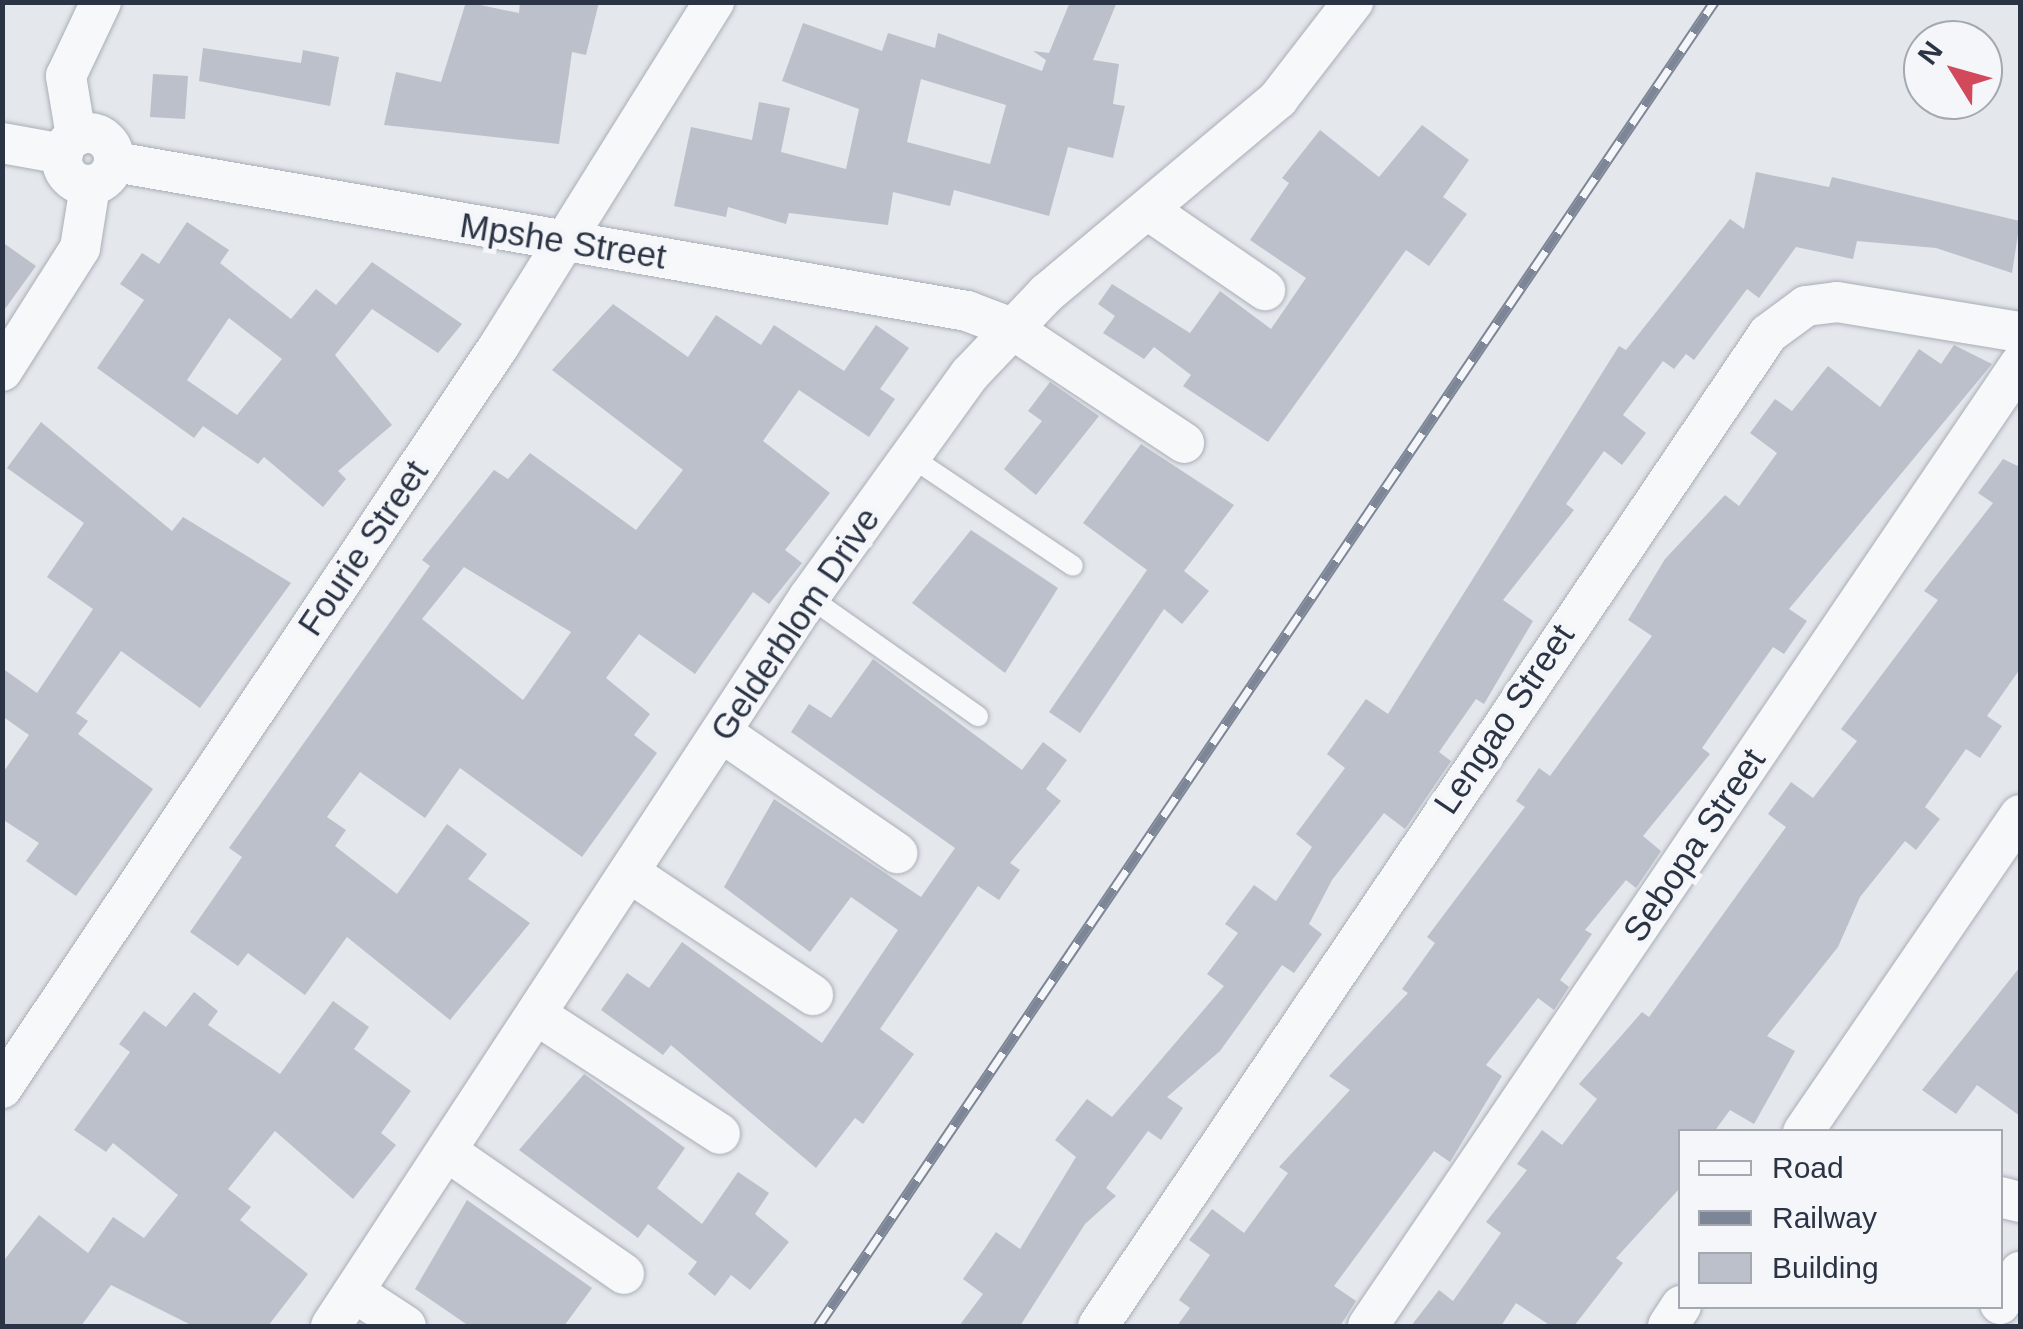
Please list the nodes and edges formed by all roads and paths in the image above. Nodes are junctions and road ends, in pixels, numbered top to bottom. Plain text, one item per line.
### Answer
1 (101, 2) edge
2 (714, 2) edge
3 (1353, 2) edge
4 (2, 144) edge
5 (69, 145) junction
6 (102, 174) junction
7 (1148, 210) junction
8 (561, 242) junction
9 (1265, 290) dead end
10 (1009, 327) junction
11 (2020, 332) edge
12 (2020, 364) edge
13 (2, 371) edge
14 (1184, 442) dead end
15 (912, 457) junction
16 (1073, 566) dead end
17 (809, 597) junction
18 (978, 716) dead end
19 (721, 732) junction
20 (2020, 815) edge
21 (897, 853) dead end
22 (630, 873) junction
23 (814, 995) dead end
24 (537, 1015) junction
25 (2, 1088) edge
26 (1805, 1129) edge
27 (720, 1134) dead end
28 (448, 1152) junction
29 (2020, 1272) edge
30 (624, 1274) dead end
31 (354, 1292) junction
32 (2003, 1300) edge
33 (331, 1326) edge
34 (406, 1326) edge
35 (1098, 1326) edge
36 (1368, 1326) edge

1 - 5 street
2 - 8 street, Fourie Street
3 - 7 street, Gelderblom Drive
4 - 5 street
5 - 6 street
6 - 8 street, Mpshe Street
6 - 13 street
7 - 9 street
7 - 10 street, Gelderblom Drive
8 - 10 street, Mpshe Street
8 - 25 street, Fourie Street
10 - 14 street, Mpshe Street
10 - 15 street, Gelderblom Drive
11 - 35 street, Lengao Street
12 - 36 street, Sebopa Street
15 - 16 lane
15 - 17 street, Gelderblom Drive
17 - 18 lane
17 - 19 street, Gelderblom Drive
19 - 21 street
19 - 22 street, Gelderblom Drive
20 - 26 street
22 - 23 street
22 - 24 street, Gelderblom Drive
24 - 27 street
24 - 28 street, Gelderblom Drive
28 - 30 street
28 - 31 street, Gelderblom Drive
29 - 32 street
31 - 33 street, Gelderblom Drive
31 - 34 street

